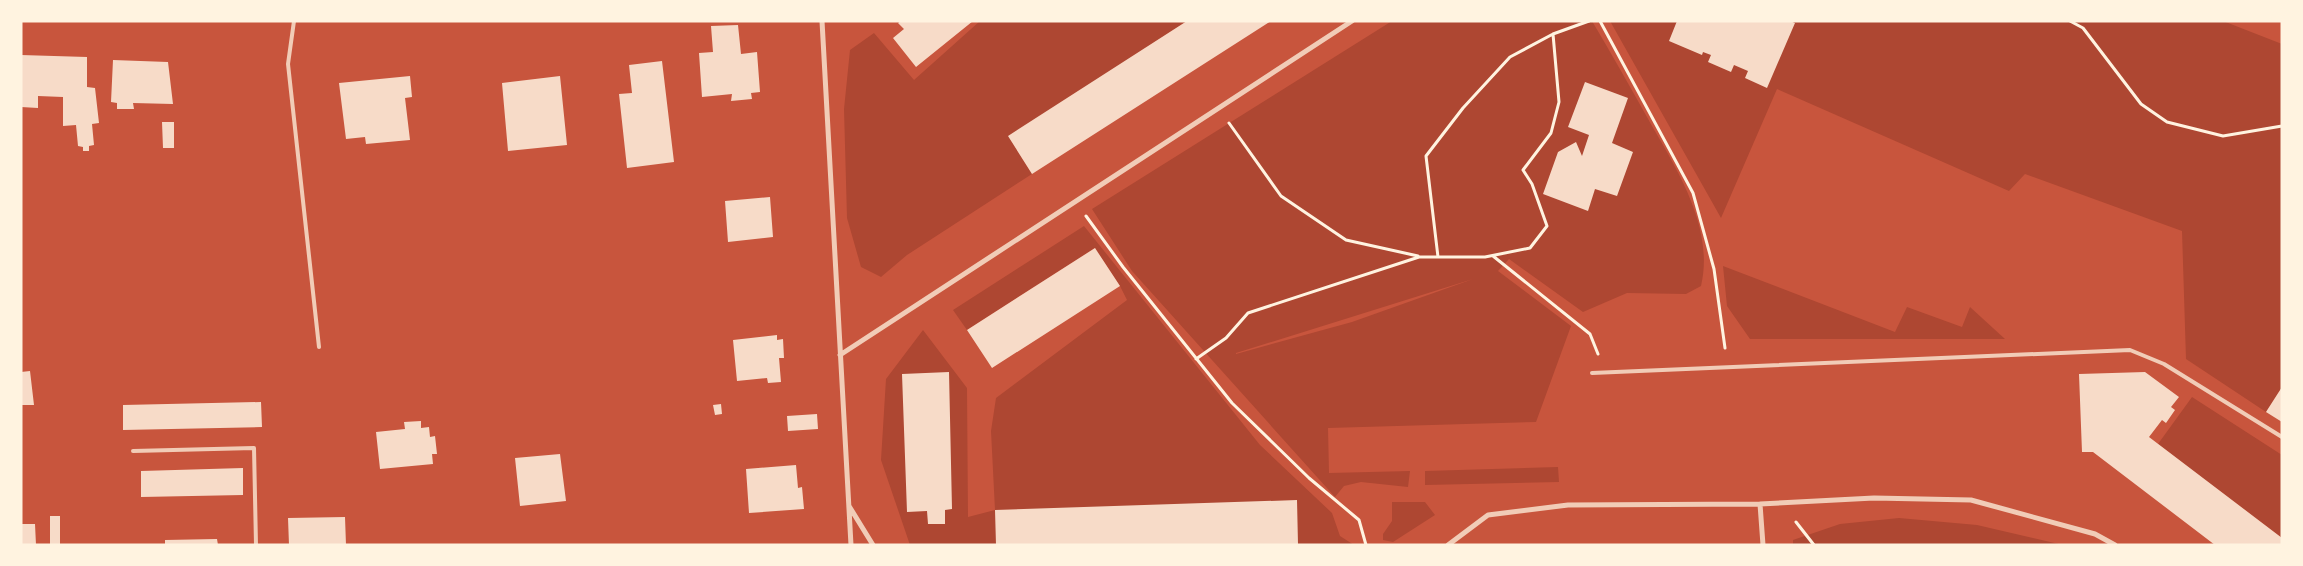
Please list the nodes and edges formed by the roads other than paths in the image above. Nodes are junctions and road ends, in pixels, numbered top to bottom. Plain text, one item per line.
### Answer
1 (294, 21) edge
2 (822, 21) edge
3 (1352, 21) edge
4 (318, 347) dead end
5 (840, 355) junction
6 (1592, 373) dead end
7 (2282, 437) edge
8 (132, 451) dead end
9 (1760, 504) junction
10 (849, 506) junction
11 (256, 545) edge
12 (851, 545) edge
13 (873, 545) edge
14 (1448, 545) edge
15 (1763, 545) edge
16 (2116, 545) edge

1 - 4 lane
2 - 5 street
3 - 5 street
5 - 10 street
6 - 7 lane
8 - 11 lane
9 - 14 street
9 - 15 street
9 - 16 street
10 - 12 street
10 - 13 street

